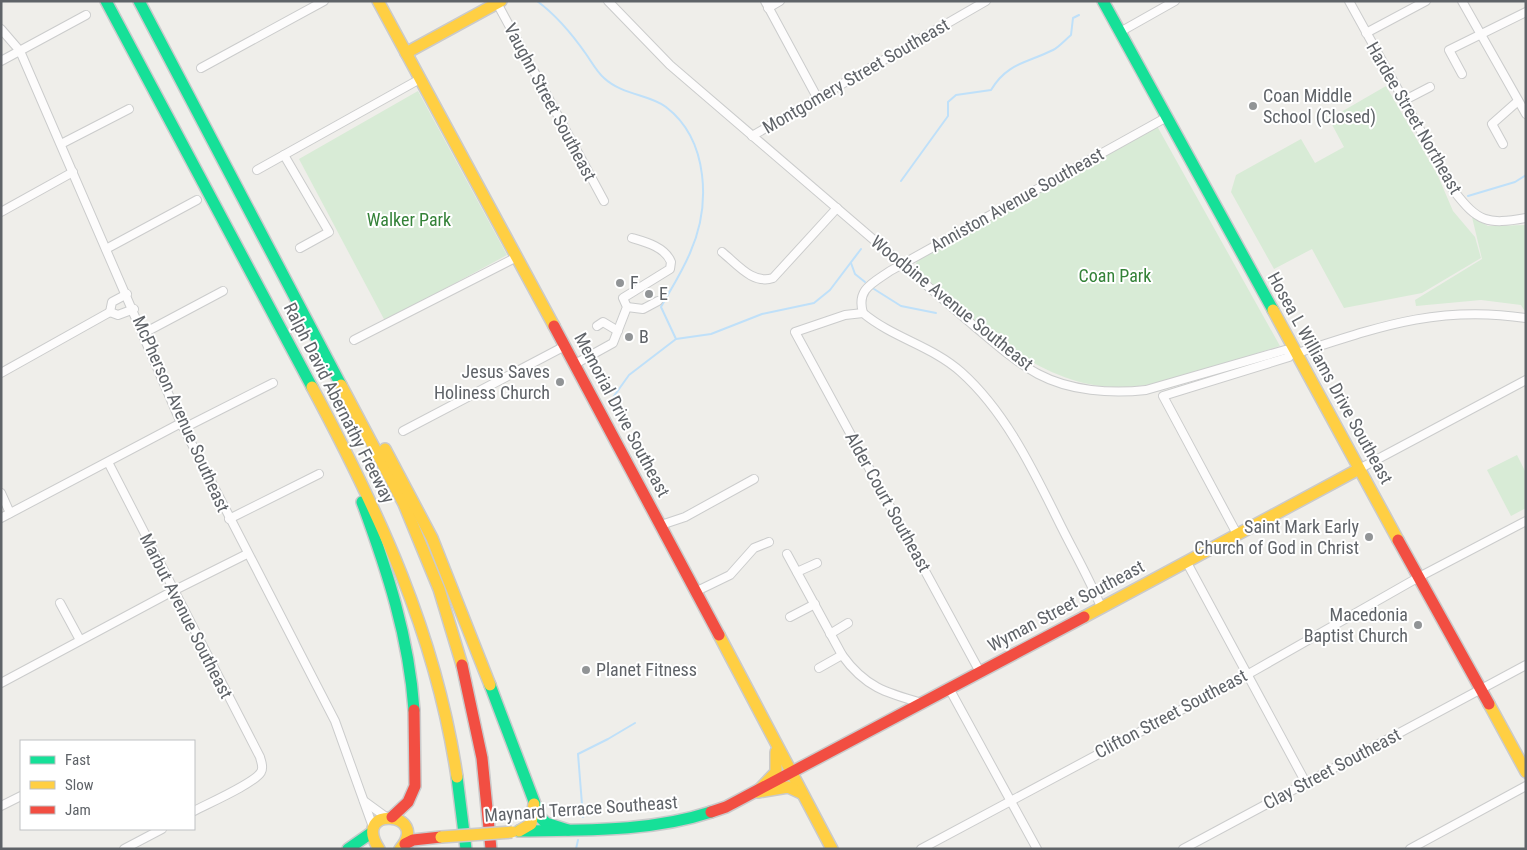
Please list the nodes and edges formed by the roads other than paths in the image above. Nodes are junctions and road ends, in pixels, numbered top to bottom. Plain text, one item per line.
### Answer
1 (106, 1) edge
2 (139, 1) edge
3 (324, 1) edge
4 (378, 1) edge
5 (608, 1) edge
6 (780, 1) edge
7 (986, 1) edge
8 (1103, 1) edge
9 (1175, 1) edge
10 (1349, 1) edge
11 (1426, 1) edge
12 (1462, 1) edge
13 (499, 2) edge
14 (766, 4) edge
15 (1526, 12) edge
16 (86, 15) dead end
17 (1, 29) edge
18 (1120, 32) junction
19 (1366, 33) junction
20 (1483, 35) junction
21 (20, 51) junction
22 (406, 53) junction
23 (1, 61) edge
24 (201, 68) dead end
25 (1462, 74) dead end
26 (420, 79) junction
27 (1430, 87) dead end
28 (818, 99) junction
29 (1403, 100) junction
30 (1518, 101) junction
31 (129, 109) dead end
32 (1526, 114) edge
33 (1167, 117) junction
34 (752, 136) junction
35 (61, 144) junction
36 (1503, 144) dead end
37 (284, 155) junction
38 (257, 170) dead end
39 (73, 172) junction
40 (197, 200) dead end
41 (604, 201) dead end
42 (837, 208) junction
43 (1, 212) edge
44 (1526, 218) edge
45 (632, 238) dead end
46 (300, 248) dead end
47 (106, 249) junction
48 (722, 252) dead end
49 (517, 257) junction
50 (903, 263) junction
51 (223, 291) dead end
52 (127, 294) junction
53 (658, 301) dead end
54 (627, 307) junction
55 (134, 309) junction
56 (110, 312) junction
57 (863, 313) junction
58 (1526, 318) edge
59 (597, 326) dead end
60 (618, 331) junction
61 (144, 333) junction
62 (354, 340) dead end
63 (565, 346) junction
64 (1294, 350) junction
65 (575, 364) junction
66 (331, 365) junction
67 (1, 373) edge
68 (1526, 380) edge
69 (273, 383) dead end
70 (182, 426) junction
71 (332, 427) junction
72 (403, 431) dead end
73 (108, 462) junction
74 (1360, 469) junction
75 (319, 474) dead end
76 (754, 479) dead end
77 (1, 493) edge
78 (10, 513) junction
79 (1, 518) edge
80 (229, 519) junction
81 (1526, 521) edge
82 (661, 525) junction
83 (1236, 534) junction
84 (769, 542) dead end
85 (247, 554) junction
86 (787, 554) dead end
87 (1186, 561) junction
88 (817, 563) dead end
89 (797, 572) junction
90 (1419, 577) junction
91 (173, 591) junction
92 (697, 591) junction
93 (60, 603) dead end
94 (815, 604) junction
95 (1101, 607) junction
96 (790, 617) dead end
97 (848, 623) dead end
98 (830, 634) junction
99 (80, 640) junction
100 (842, 655) junction
101 (1526, 665) edge
102 (819, 668) dead end
103 (980, 672) junction
104 (1248, 674) junction
105 (1, 683) edge
106 (950, 690) junction
107 (1481, 690) junction
108 (922, 703) junction
109 (775, 744) junction
110 (1526, 772) edge
111 (790, 773) junction
112 (1306, 783) junction
113 (1526, 786) edge
114 (757, 792) junction
115 (801, 793) junction
116 (20, 796) edge
117 (1010, 799) junction
118 (362, 800) junction
119 (533, 800) junction
120 (1, 806) edge
121 (195, 811) edge
122 (389, 817) junction
123 (406, 827) junction
124 (160, 830) edge
125 (372, 830) junction
126 (568, 830) junction
127 (515, 832) junction
128 (424, 838) junction
129 (402, 846) edge
130 (124, 849) edge
131 (348, 849) edge
132 (363, 849) edge
133 (377, 849) edge
134 (466, 849) edge
135 (491, 849) edge
136 (832, 849) edge
137 (921, 849) edge
138 (1037, 849) edge
139 (1183, 849) edge
140 (1410, 849) edge

1 - 71 main road, Ralph David Abernathy Freeway
2 - 66 main road, Ralph David Abernathy Freeway
3 - 24 street
4 - 22 main road, Memorial Drive Southeast
5 - 34 street, Woodbine Avenue Southeast
6 - 14 street
7 - 28 street, Montgomery Street Southeast
8 - 18 main road, Hosea L Williams Drive Southeast
9 - 18 street
10 - 19 street, Hardee Street Northeast
11 - 19 street
12 - 20 street
13 - 22 main road
13 - 41 street, Vaughn Street Southeast
14 - 28 street
15 - 20 street
16 - 21 street
17 - 21 street, McPherson Avenue Southeast
18 - 33 main road, Hosea L Williams Drive Southeast
19 - 29 street, Hardee Street Northeast
20 - 25 street
20 - 30 street
21 - 23 street
21 - 35 street, McPherson Avenue Southeast
22 - 26 main road, Memorial Drive Southeast
26 - 37 street
26 - 49 main road, Memorial Drive Southeast
27 - 29 street
28 - 34 street, Montgomery Street Southeast
29 - 44 street, Hardee Street Northeast
30 - 32 street
30 - 36 street
31 - 35 street
33 - 50 street, Anniston Avenue Southeast
33 - 64 main road, Hosea L Williams Drive Southeast
34 - 42 street, Woodbine Avenue Southeast
35 - 39 street, McPherson Avenue Southeast
37 - 38 street
37 - 46 street
39 - 43 street
39 - 47 street, McPherson Avenue Southeast
40 - 47 street
42 - 48 street
42 - 50 street, Woodbine Avenue Southeast
45 - 54 street
47 - 52 street, McPherson Avenue Southeast
49 - 62 street
49 - 63 main road, Memorial Drive Southeast
50 - 57 street, Anniston Avenue Southeast
50 - 64 street, Woodbine Avenue Southeast
51 - 61 street
52 - 55 street, McPherson Avenue Southeast
52 - 56 street
53 - 54 street
54 - 60 street
55 - 56 street
55 - 61 street, McPherson Avenue Southeast
56 - 67 street
57 - 95 street
57 - 103 street, Alder Court Southeast
58 - 64 street, Woodbine Avenue Southeast
59 - 60 street
60 - 65 street
61 - 70 street, McPherson Avenue Southeast
63 - 65 main road, Memorial Drive Southeast
63 - 72 street
64 - 74 main road, Hosea L Williams Drive Southeast
64 - 83 street
65 - 82 main road, Memorial Drive Southeast
66 - 119 main road
66 - 135 main road, Ralph David Abernathy Freeway
68 - 74 street
69 - 70 street
70 - 73 street
70 - 80 street, McPherson Avenue Southeast
71 - 122 main road
71 - 134 main road, Ralph David Abernathy Freeway
73 - 78 street
73 - 91 street, Marbut Avenue Southeast
74 - 83 main road, Wyman Street Southeast
74 - 90 main road, Hosea L Williams Drive Southeast
75 - 80 street
76 - 82 street
77 - 78 street
78 - 79 street
80 - 85 street, McPherson Avenue Southeast
81 - 90 street, Clifton Street Southeast
82 - 92 main road, Memorial Drive Southeast
83 - 87 main road, Wyman Street Southeast
84 - 92 street
85 - 91 street
85 - 118 street, McPherson Avenue Southeast
86 - 89 street
87 - 95 main road, Wyman Street Southeast
87 - 104 street
88 - 89 street
89 - 94 street
90 - 104 street, Clifton Street Southeast
90 - 107 main road, Hosea L Williams Drive Southeast
91 - 99 street
91 - 121 street, Marbut Avenue Southeast
92 - 109 main road, Memorial Drive Southeast
93 - 99 street
94 - 96 street
94 - 98 street
95 - 103 main road, Wyman Street Southeast
97 - 98 street
98 - 100 street
99 - 105 street
100 - 102 street
100 - 108 street
101 - 107 street, Clay Street Southeast
103 - 106 main road, Wyman Street Southeast
104 - 112 street
104 - 117 street, Clifton Street Southeast
106 - 108 main road, Wyman Street Southeast
106 - 117 street
107 - 110 main road, Hosea L Williams Drive Southeast
107 - 112 street, Clay Street Southeast
108 - 111 main road, Wyman Street Southeast
109 - 111 main road, Memorial Drive Southeast
109 - 114 main road
111 - 114 main road, Maynard Terrace Southeast
111 - 115 main road, Memorial Drive Southeast
112 - 139 street, Clay Street Southeast
113 - 140 street
114 - 115 main road
114 - 126 main road, Maynard Terrace Southeast
115 - 136 main road, Memorial Drive Southeast
116 - 120 street
117 - 137 street, Clifton Street Southeast
117 - 138 street
118 - 122 street
118 - 125 street, McPherson Avenue Southeast
119 - 126 main road
119 - 127 main road
122 - 123 main road
122 - 125 main road
123 - 128 main road
123 - 129 main road
124 - 130 street
125 - 131 main road
125 - 133 main road
126 - 127 main road, Maynard Terrace Southeast
127 - 128 main road, Maynard Terrace Southeast, bridge
128 - 129 main road, Maynard Terrace Southeast
132 - 133 main road

